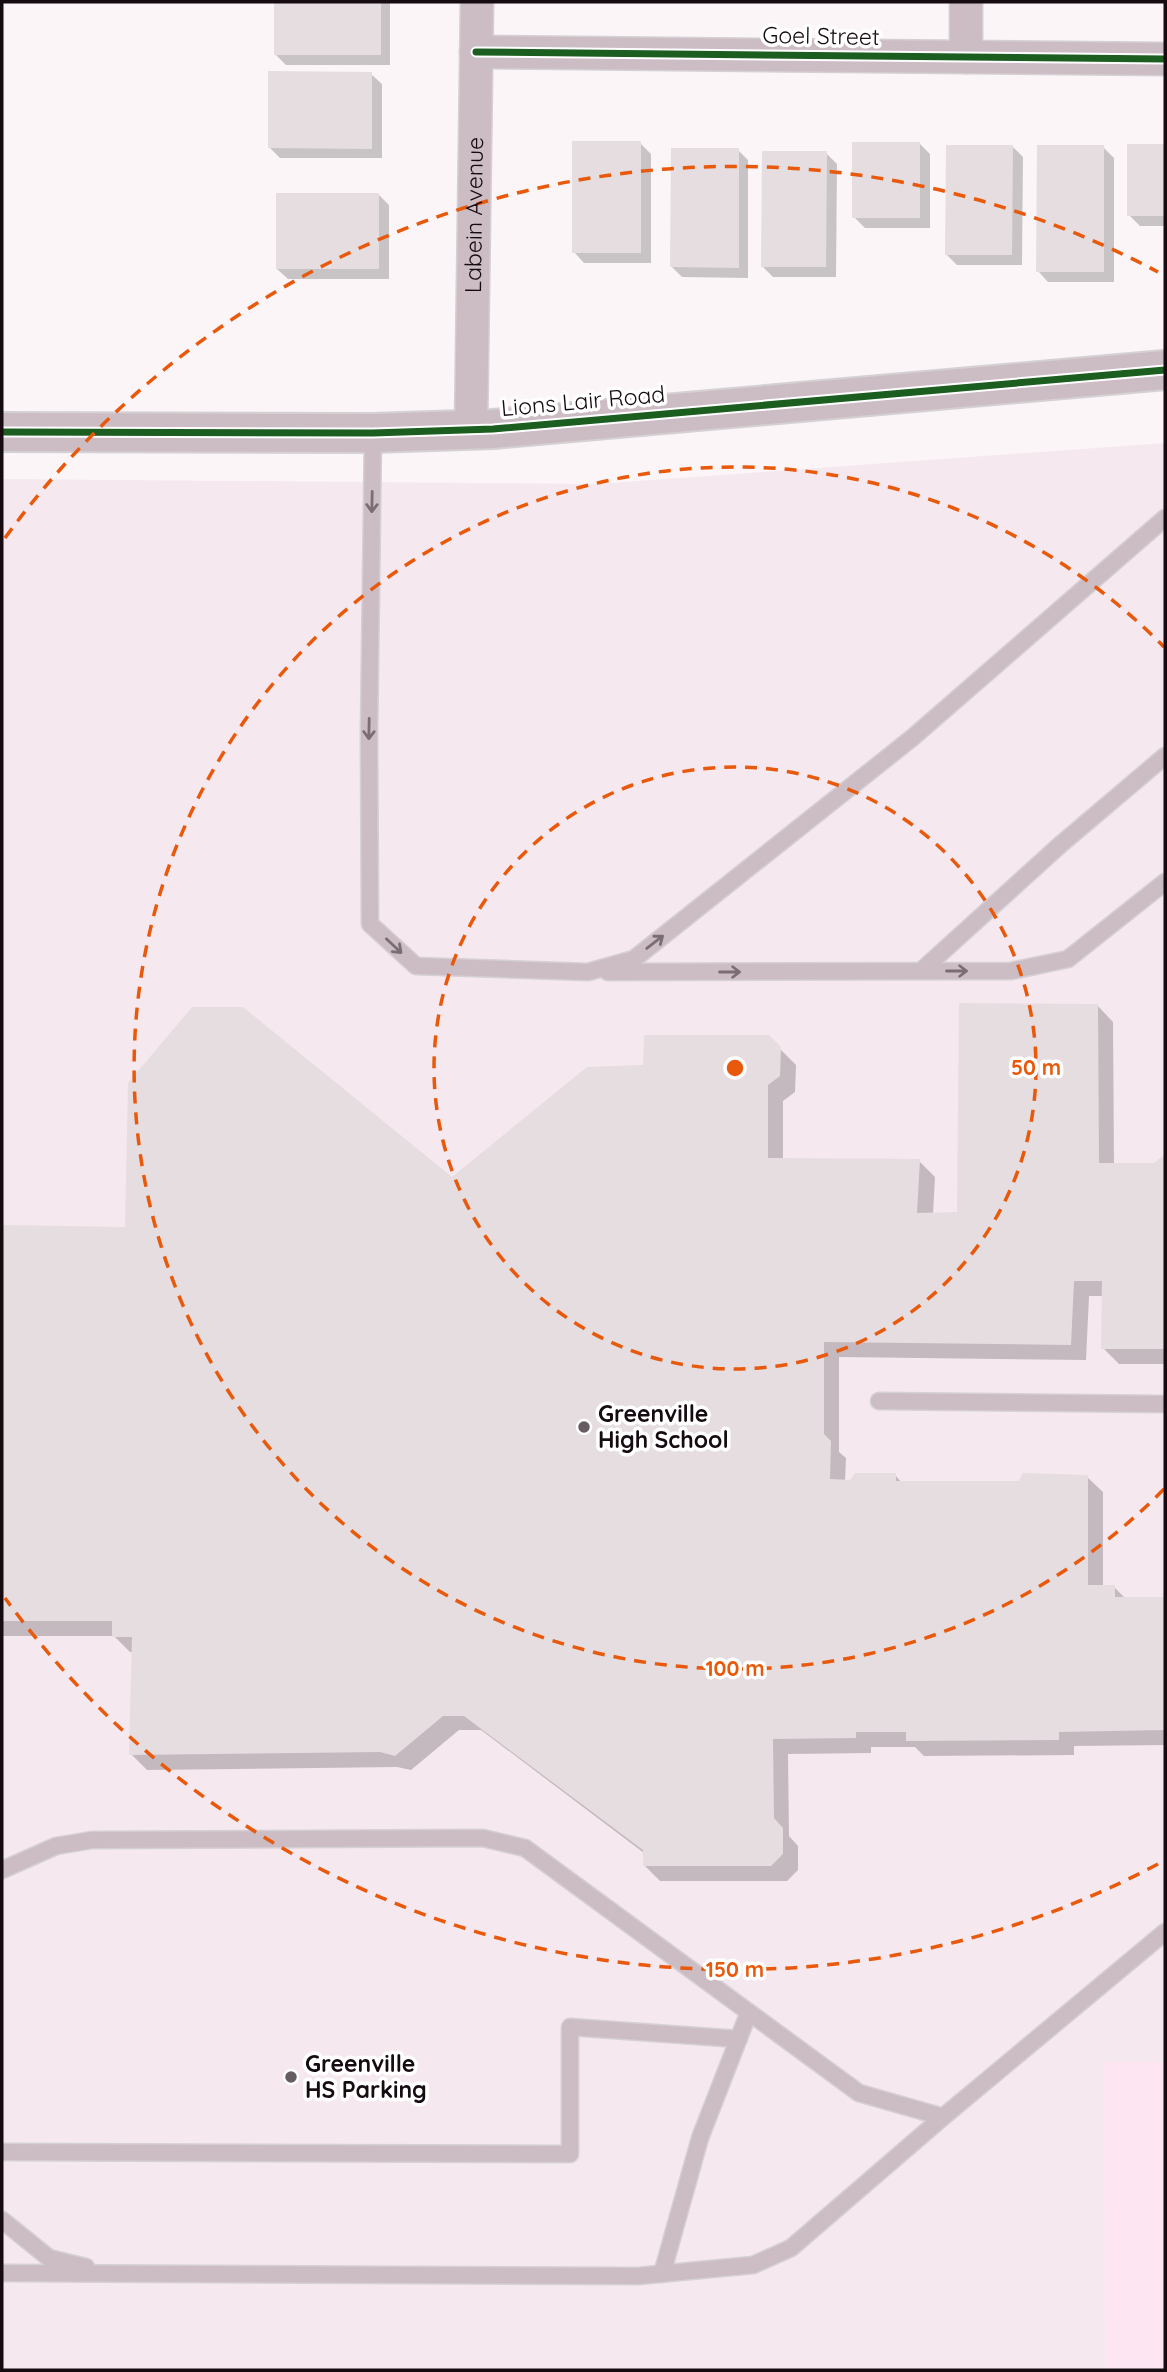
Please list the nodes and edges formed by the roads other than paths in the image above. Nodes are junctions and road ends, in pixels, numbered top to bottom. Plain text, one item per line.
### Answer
1 (477, 2) edge
2 (967, 2) edge
3 (477, 52) junction
4 (966, 57) junction
5 (1165, 59) edge
6 (1165, 370) edge
7 (471, 429) junction
8 (2, 432) edge
9 (373, 433) junction
10 (1165, 518) edge
11 (1165, 756) edge
12 (1165, 882) edge
13 (921, 971) junction
14 (588, 972) junction
15 (879, 1401) dead end
16 (1165, 1404) edge
17 (2, 1870) edge
18 (1165, 1932) edge
19 (749, 2012) junction
20 (739, 2039) junction
21 (943, 2117) junction
22 (2, 2152) edge
23 (2, 2220) edge
24 (2, 2273) edge
25 (111, 2273) junction
26 (662, 2274) junction

1 - 3 street, Labein Avenue
2 - 4 street
3 - 4 street, Goel Street
3 - 7 street, Labein Avenue
4 - 5 street, Goel Street
6 - 7 street, Lions Lair Road
7 - 9 street, Lions Lair Road
8 - 9 street, Lions Lair Road
9 -> 14 lane
14 -> 10 lane
11 - 13 lane
13 -> 12 lane
14 -> 13 lane
15 - 16 lane
17 - 19 lane
18 - 21 lane
19 - 20 lane
19 - 21 lane
20 - 22 lane
20 - 26 lane
21 - 26 lane
23 - 25 lane
24 - 25 lane
25 - 26 lane

